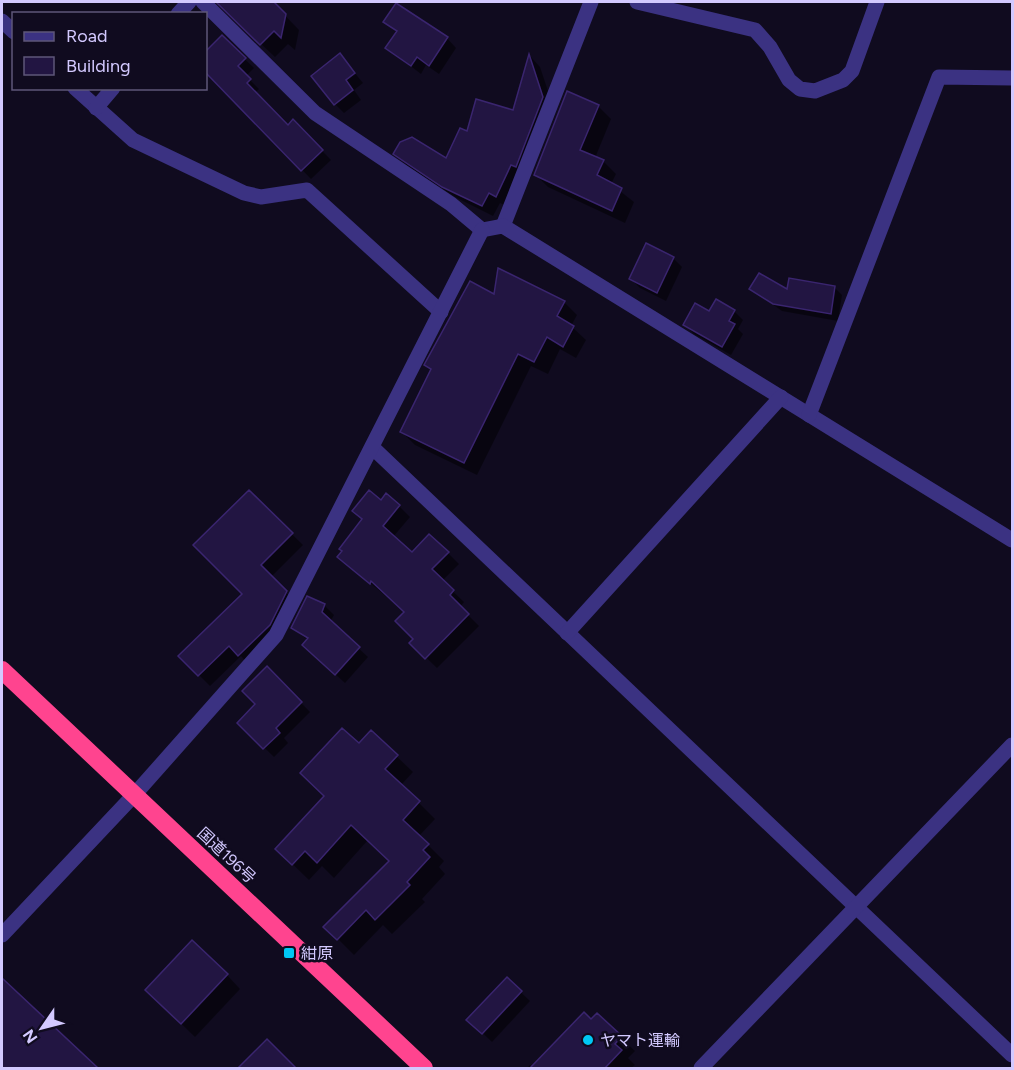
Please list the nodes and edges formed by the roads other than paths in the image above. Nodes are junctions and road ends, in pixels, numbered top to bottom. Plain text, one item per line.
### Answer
1 (203, 2) edge
2 (591, 2) edge
3 (637, 2) edge
4 (877, 2) edge
5 (1012, 78) edge
6 (77, 90) edge
7 (111, 90) edge
8 (96, 108) junction
9 (503, 226) junction
10 (482, 231) junction
11 (441, 312) junction
12 (781, 398) junction
13 (809, 415) junction
14 (372, 447) junction
15 (1012, 540) edge
16 (567, 633) junction
17 (2, 670) edge
18 (1012, 745) edge
19 (135, 794) junction
20 (856, 908) junction
21 (2, 935) edge
22 (1012, 1055) edge
23 (424, 1068) edge
24 (701, 1068) edge

1 - 10 street
2 - 9 street
3 - 4 street
5 - 13 street
6 - 8 street
7 - 8 street
8 - 11 street
9 - 10 street
9 - 12 street
10 - 11 street
11 - 14 street
12 - 13 street
12 - 16 street
13 - 15 street
14 - 16 street
14 - 19 street
16 - 20 street
17 - 19 highway, 国道196号
18 - 20 street
19 - 21 street
19 - 23 highway, 国道196号
20 - 22 street
20 - 24 street

